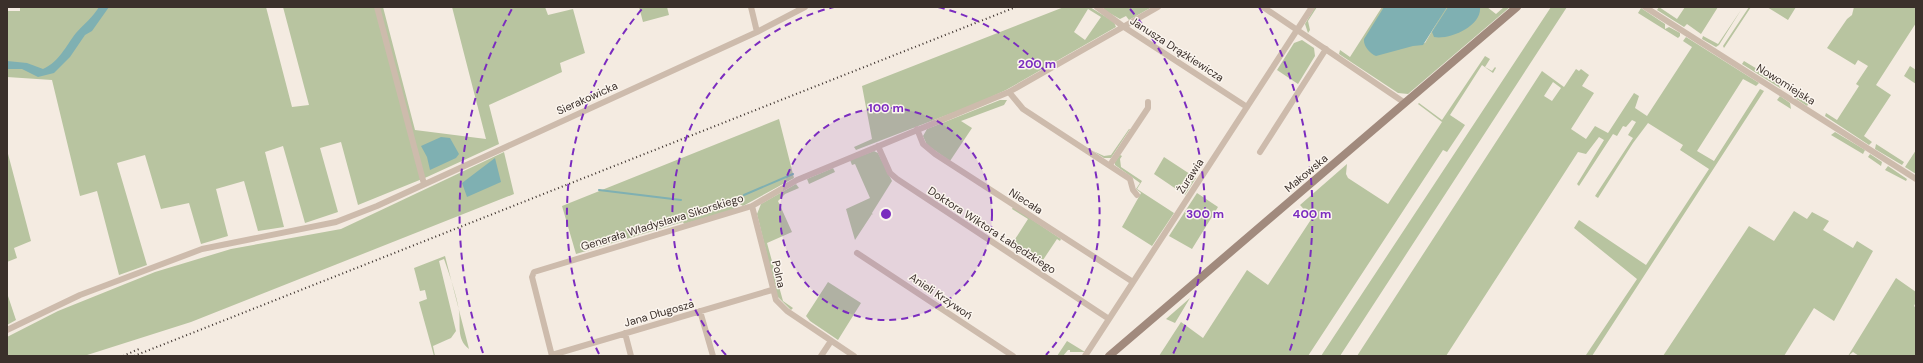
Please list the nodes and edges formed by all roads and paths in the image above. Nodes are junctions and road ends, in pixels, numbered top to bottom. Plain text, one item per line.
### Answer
1 (377, 7) edge
2 (750, 7) edge
3 (805, 7) edge
4 (1097, 7) edge
5 (1158, 7) edge
6 (1263, 7) edge
7 (1312, 7) edge
8 (1517, 7) edge
9 (1645, 7) edge
10 (1124, 27) junction
11 (1297, 29) junction
12 (757, 32) junction
13 (1326, 49) junction
14 (1009, 92) junction
15 (1148, 102) dead end
16 (1405, 103) junction
17 (1247, 107) junction
18 (916, 129) junction
19 (878, 146) junction
20 (1260, 152) dead end
21 (1110, 165) junction
22 (1916, 179) edge
23 (424, 184) junction
24 (1138, 195) dead end
25 (752, 206) junction
26 (857, 253) dead end
27 (1133, 282) junction
28 (772, 290) junction
29 (700, 311) junction
30 (1109, 319) junction
31 (7, 330) edge
32 (625, 333) junction
33 (831, 341) junction
34 (552, 355) edge
35 (631, 356) edge
36 (713, 356) edge
37 (821, 356) edge
38 (854, 356) edge
39 (1013, 356) edge
40 (1086, 356) edge
41 (1109, 356) edge

1 - 23 street
2 - 12 street
3 - 12 street, Sierakowicka
4 - 10 street, Janusza Drążkiewicza
5 - 10 street, Generała Władysława Sikorskiego
6 - 11 street
7 - 11 street, Żurawia
8 - 16 street, Makowska
9 - 22 street, Nowomiejska
10 - 14 street, Generała Władysława Sikorskiego
10 - 17 street, Janusza Drążkiewicza
11 - 13 street
11 - 17 street, Żurawia
12 - 23 street, Sierakowicka
13 - 16 street
13 - 20 street
14 - 18 street, Generała Władysława Sikorskiego
14 - 21 street
15 - 21 street
16 - 41 street, Makowska
17 - 27 street, Żurawia
18 - 19 street, Generała Władysława Sikorskiego
18 - 27 street, Niecała
19 - 25 street, Generała Władysława Sikorskiego
19 - 30 street, Doktora Wiktora Łabędzkiego
21 - 24 street
23 - 31 street, Sierakowicka
25 - 28 street, Polna
25 - 34 street, Generała Władysława Sikorskiego
26 - 39 street, Anieli Krzywoń
27 - 30 street, Żurawia
28 - 29 street, Jana Długosza
28 - 33 street, Polna
29 - 32 street, Jana Długosza
29 - 36 street
30 - 40 street, Żurawia
32 - 34 street, Jana Długosza
32 - 35 street
33 - 37 street
33 - 38 street, Polna

